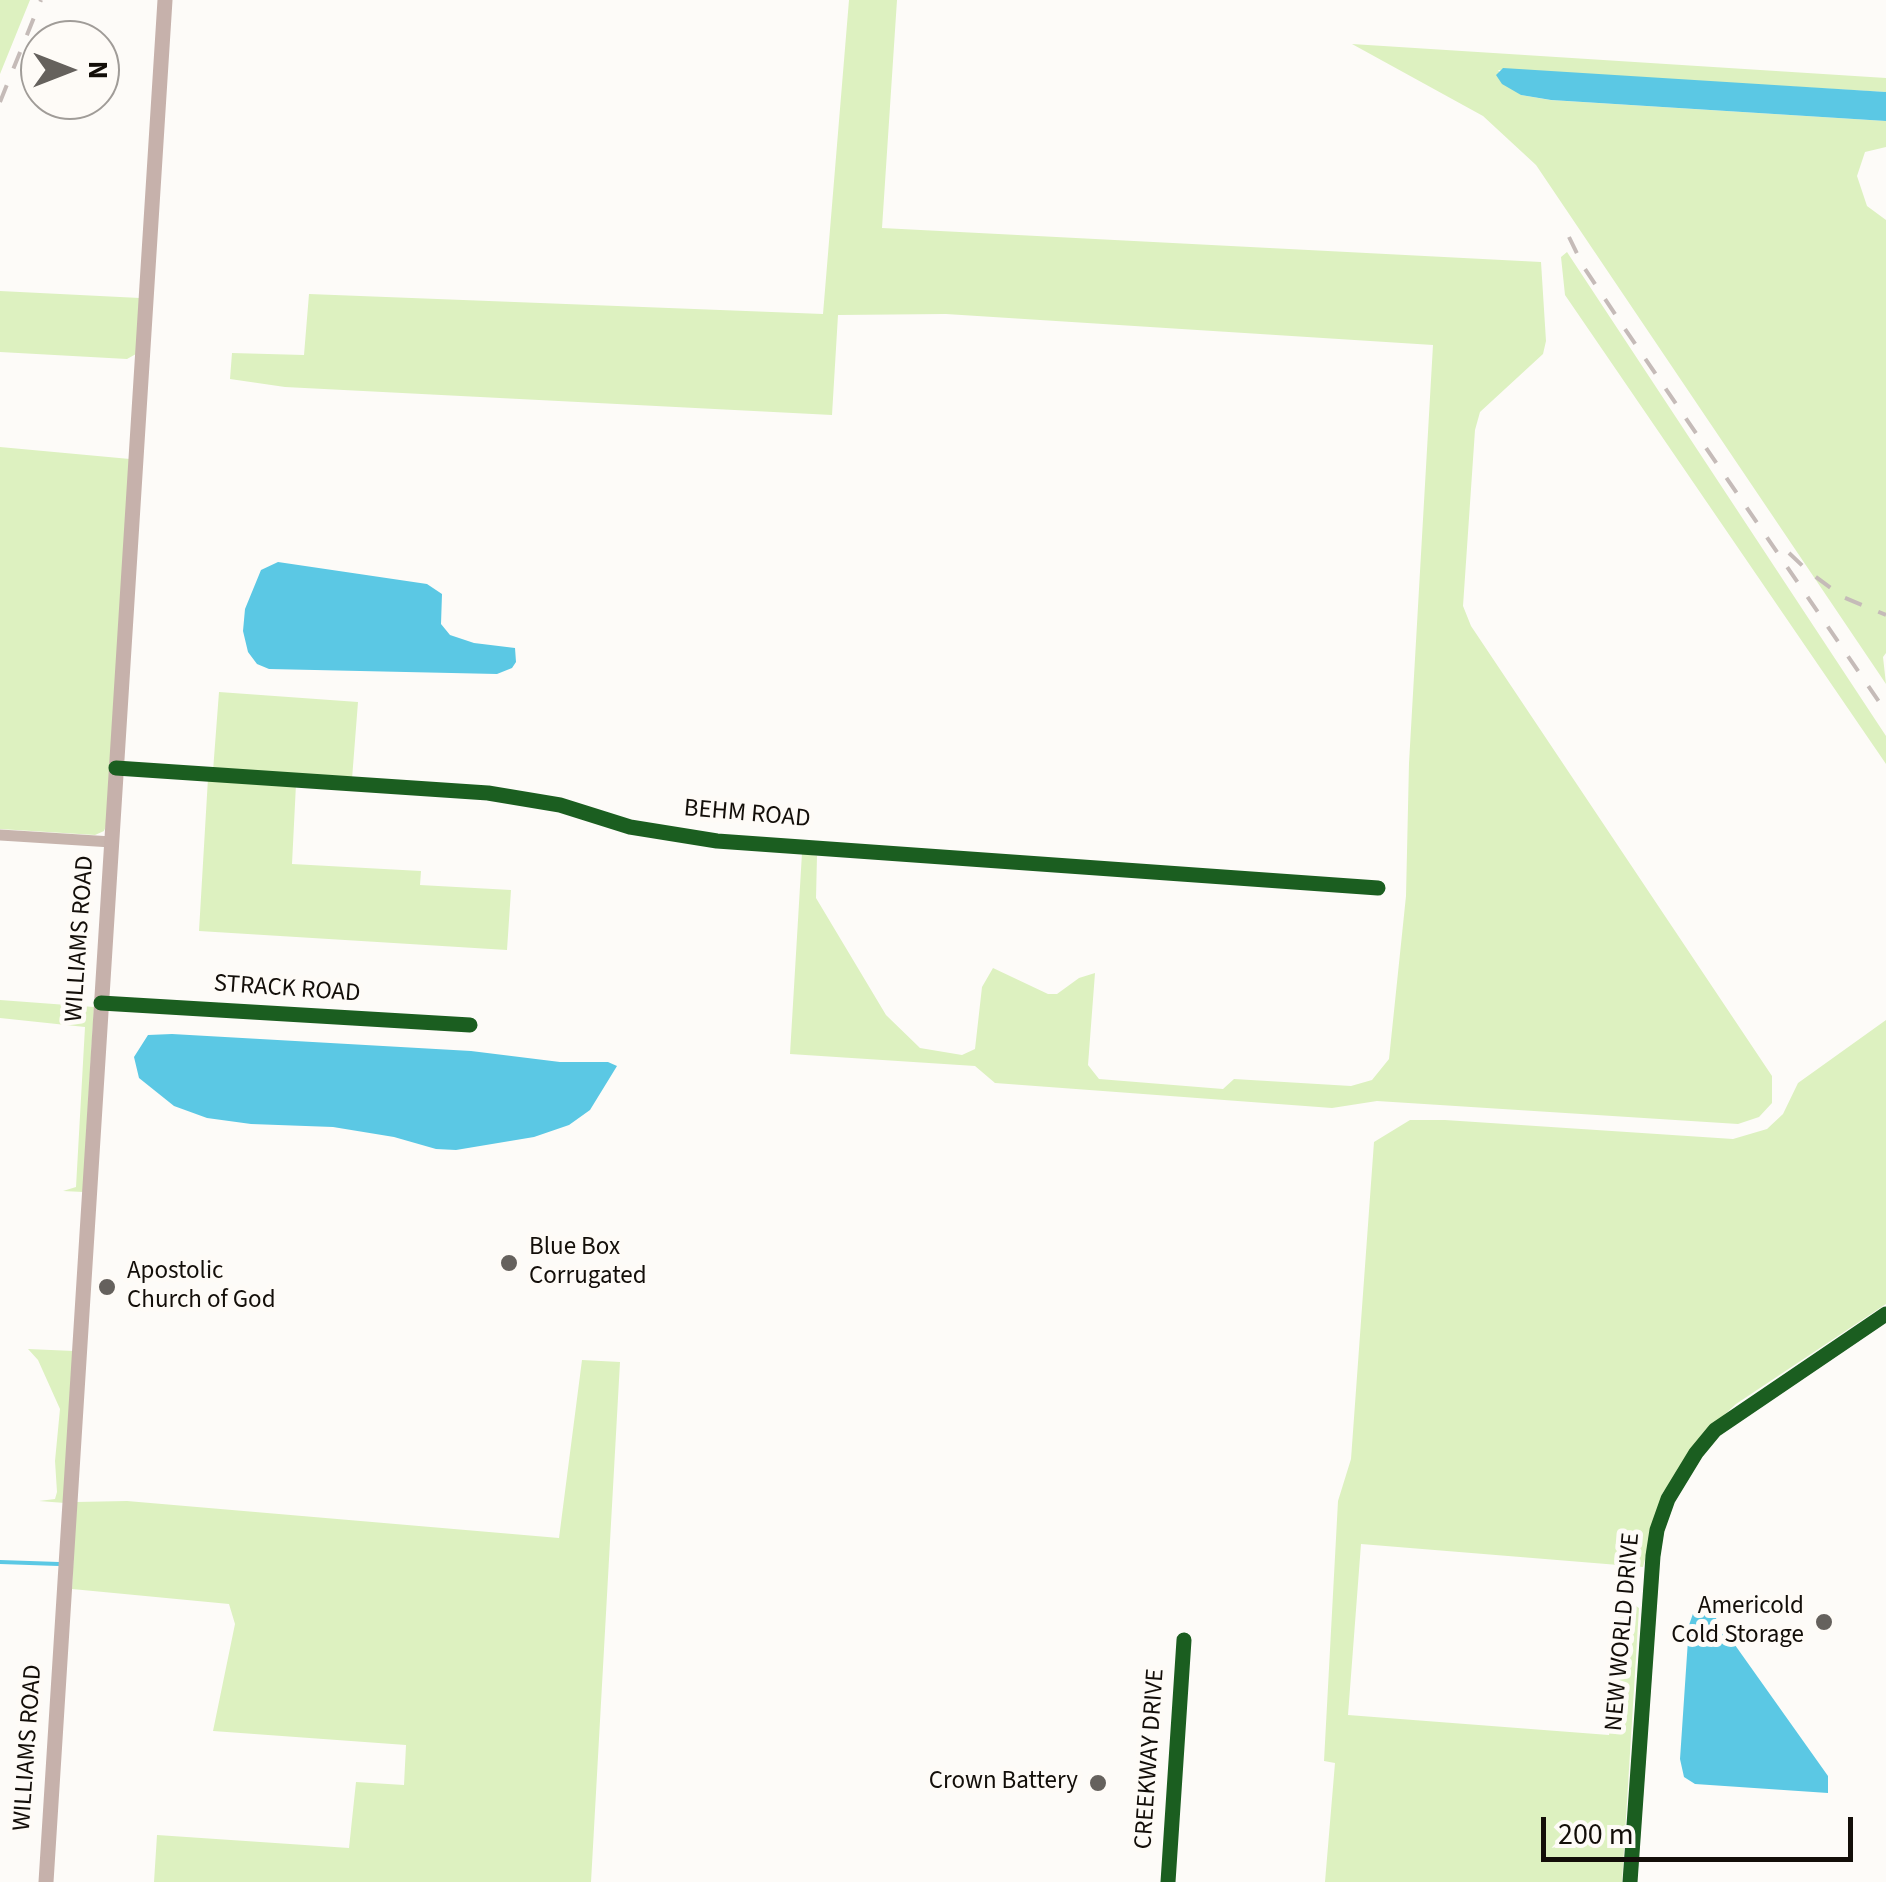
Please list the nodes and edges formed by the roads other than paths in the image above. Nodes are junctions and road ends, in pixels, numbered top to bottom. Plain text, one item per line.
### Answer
1 (164, 0) edge
2 (116, 768) junction
3 (0, 836) edge
4 (112, 842) junction
5 (1378, 888) dead end
6 (102, 1003) junction
7 (470, 1026) dead end
8 (1886, 1314) edge
9 (1184, 1640) dead end
10 (46, 1882) edge
11 (1168, 1882) edge
12 (1630, 1882) edge

1 - 2 main road, WILLIAMS ROAD
2 - 4 main road, WILLIAMS ROAD
2 - 5 street, BEHM ROAD
3 - 4 street
4 - 6 main road, WILLIAMS ROAD
6 - 7 street, STRACK ROAD
6 - 10 main road, WILLIAMS ROAD
8 - 12 street, NEW WORLD DRIVE
9 - 11 street, CREEKWAY DRIVE

